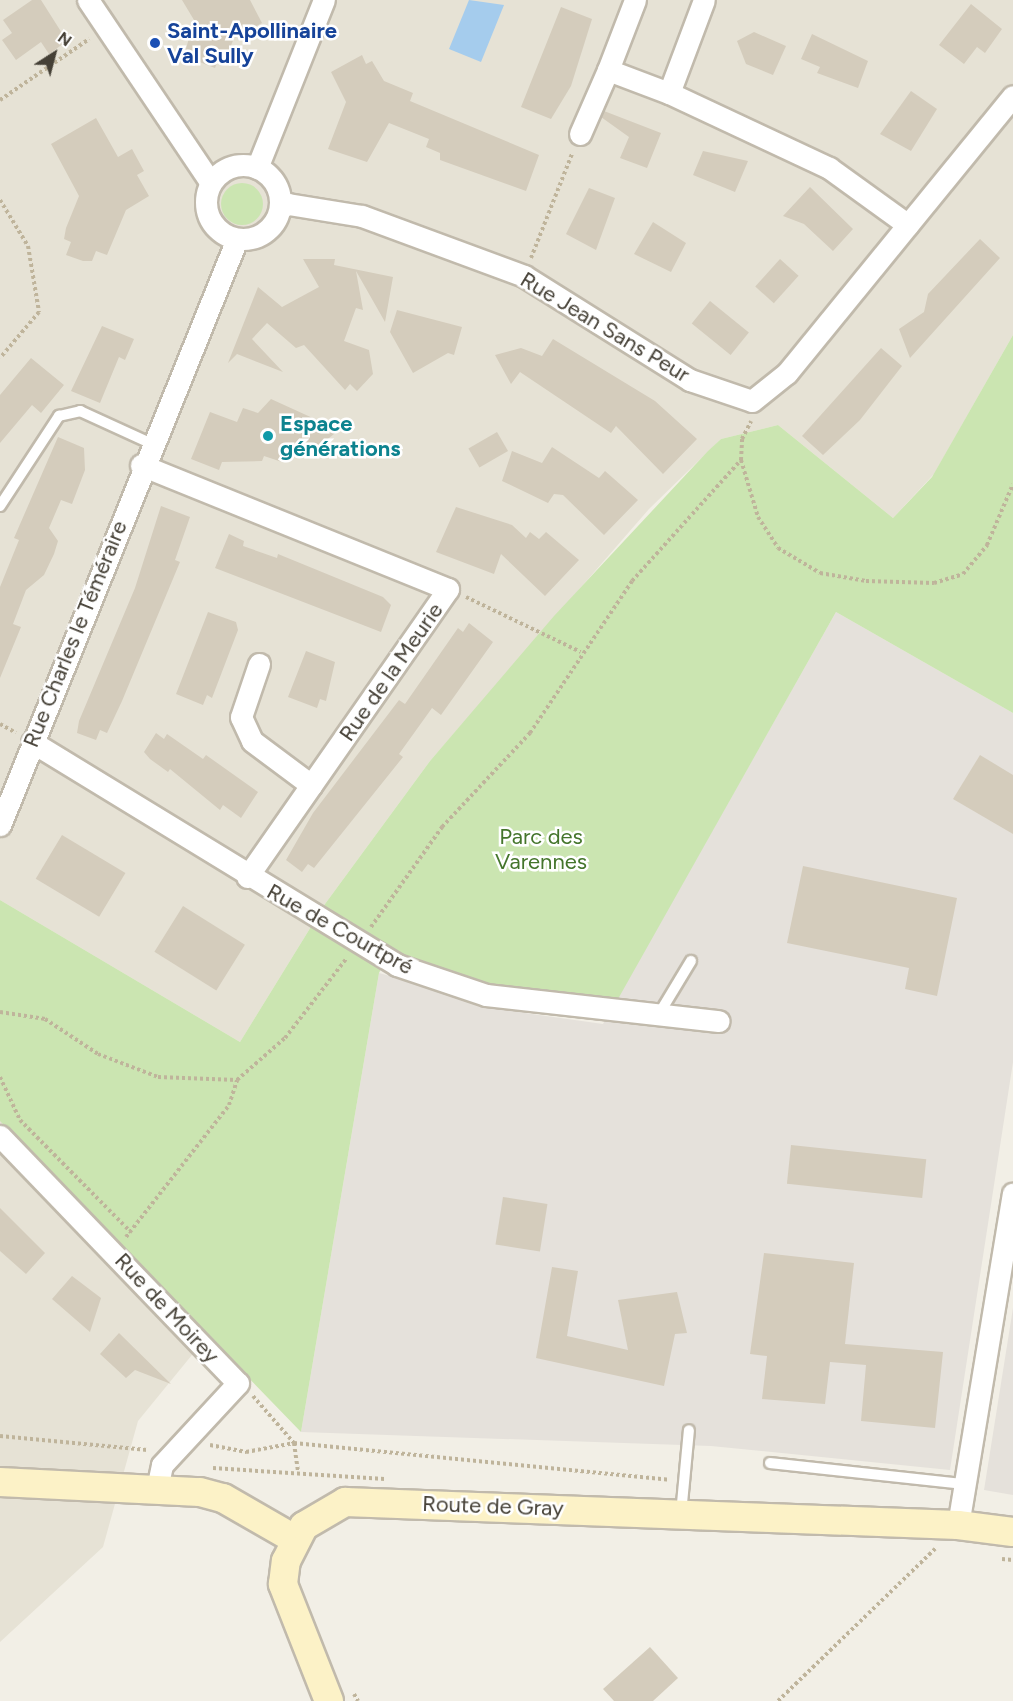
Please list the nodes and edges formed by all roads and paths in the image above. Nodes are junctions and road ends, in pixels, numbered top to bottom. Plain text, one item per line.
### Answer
1 (88, 0) edge
2 (324, 0) edge
3 (635, 0) edge
4 (704, 0) edge
5 (108, 26) junction
6 (608, 70) junction
7 (669, 93) junction
8 (0, 99) edge
9 (1012, 99) edge
10 (580, 134) joint
11 (257, 168) junction
12 (211, 183) junction
13 (0, 200) edge
14 (280, 208) junction
15 (908, 225) junction
16 (237, 239) junction
17 (524, 276) junction
18 (0, 358) edge
19 (752, 401) junction
20 (150, 443) junction
21 (741, 460) junction
22 (141, 465) junction
23 (1013, 484) edge
24 (0, 506) edge
25 (448, 590) junction
26 (581, 652) junction
27 (259, 664) dead end
28 (32, 742) junction
29 (311, 785) junction
30 (0, 825) edge
31 (247, 877) junction
32 (358, 943) junction
33 (691, 961) dead end
34 (0, 1012) edge
35 (659, 1014) junction
36 (719, 1021) dead end
37 (0, 1077) edge
38 (237, 1080) junction
39 (0, 1136) edge
40 (1013, 1194) edge
41 (131, 1232) junction
42 (113, 1251) junction
43 (238, 1383) junction
44 (689, 1430) dead end
45 (0, 1436) edge
46 (187, 1438) junction
47 (294, 1443) junction
48 (770, 1463) dead end
49 (298, 1472) dead end
50 (0, 1482) edge
51 (684, 1482) junction
52 (964, 1484) junction
53 (157, 1489) junction
54 (681, 1514) junction
55 (958, 1525) junction
56 (1013, 1532) edge
57 (296, 1540) junction
58 (339, 1693) edge
59 (358, 1701) edge
60 (778, 1701) edge

1 - 5 street
2 - 11 street
3 - 6 street
4 - 7 street
5 - 8 path
5 - 12 street
6 - 7 street
6 - 10 street
7 - 15 street
9 - 15 street
10 - 17 path
11 - 12 street
11 - 14 street
12 - 16 street
13 - 18 path
14 - 16 street
14 - 17 street, Rue Jean Sans Peur
15 - 19 street
16 - 20 street, Rue Charles le Téméraire
17 - 19 street, Rue Jean Sans Peur
19 - 21 path
20 - 22 street, Rue Charles le Téméraire
20 - 24 lane
21 - 23 path
21 - 26 path
22 - 25 street, Rue de la Meurie
22 - 28 street, Rue Charles le Téméraire
25 - 26 path
25 - 29 street, Rue de la Meurie
26 - 32 path
27 - 29 street
28 - 30 street, Rue Charles le Téméraire
28 - 31 street, Rue de Courtpré
29 - 31 street, Rue de la Meurie
31 - 32 street, Rue de Courtpré
32 - 35 street, Rue de Courtpré
32 - 38 path
33 - 35 lane
34 - 38 path
35 - 36 street, Rue de Courtpré
37 - 41 path
38 - 41 path
39 - 42 street, Rue de Moirey
40 - 52 street
41 - 42 path
42 - 43 street, Rue de Moirey
43 - 46 street, Rue de Moirey
43 - 47 path
44 - 51 lane
45 - 46 path
46 - 47 path
46 - 53 street, Rue de Moirey
47 - 49 path
47 - 51 path
48 - 52 lane
50 - 53 main road
51 - 54 lane
52 - 55 street
53 - 57 main road
54 - 55 main road, Route de Gray
54 - 57 main road, Route de Gray
55 - 56 main road, Route de Gray
55 - 60 path
57 - 58 main road
58 - 59 path

